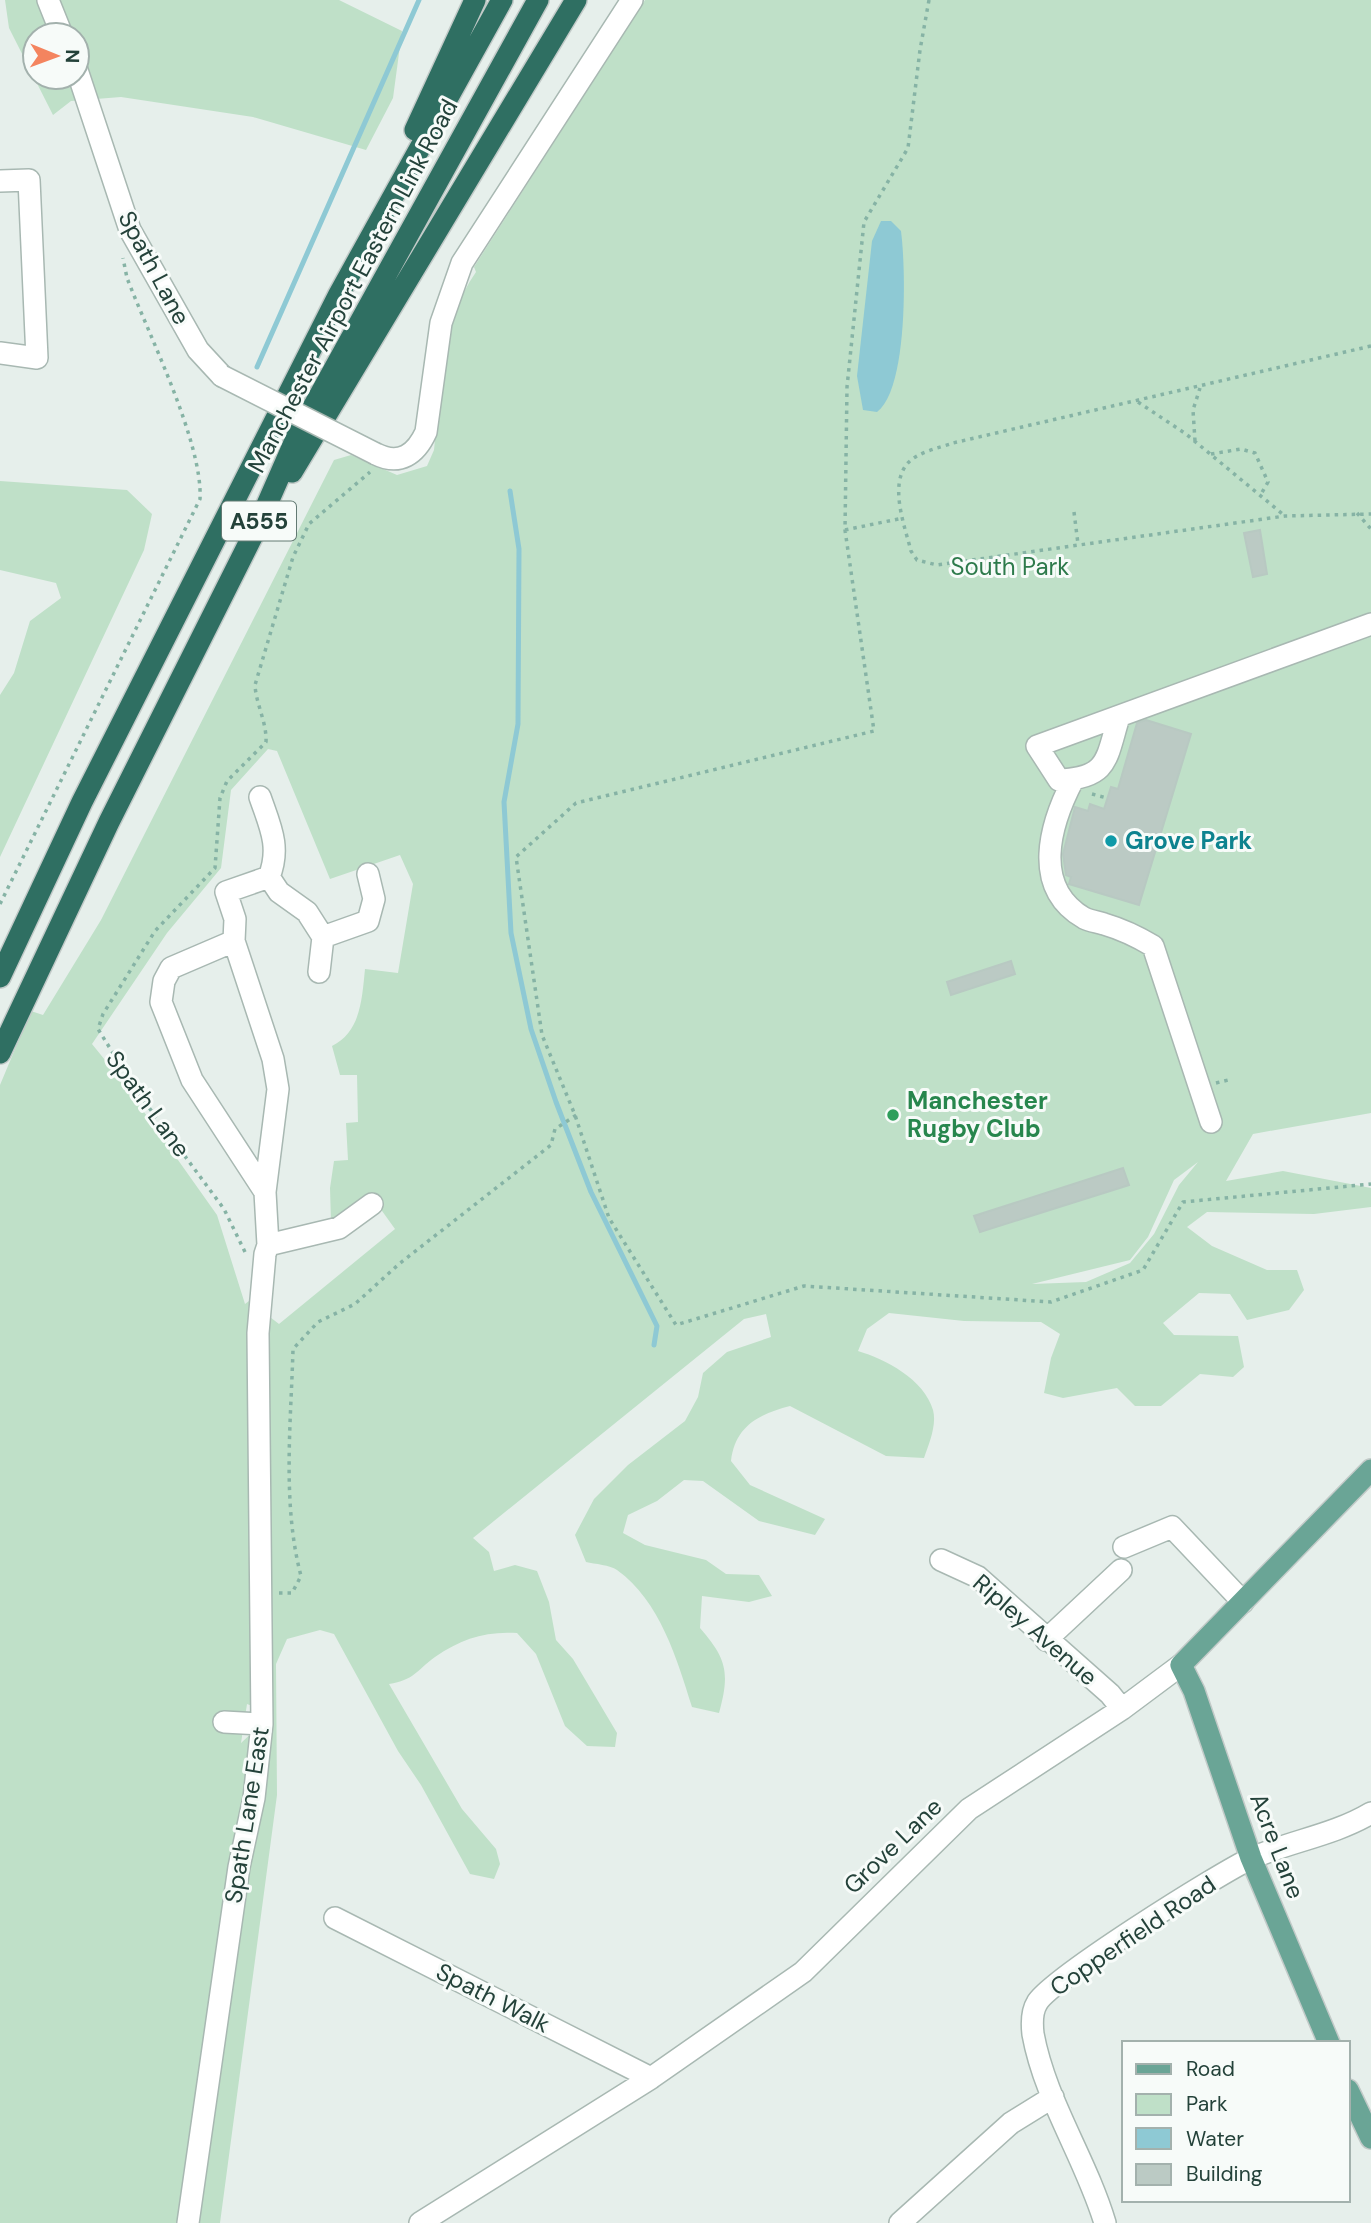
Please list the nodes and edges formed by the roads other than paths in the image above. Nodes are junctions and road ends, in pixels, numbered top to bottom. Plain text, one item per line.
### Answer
1 (48, 0) edge
2 (475, 0) edge
3 (502, 0) edge
4 (538, 0) edge
5 (576, 0) edge
6 (632, 0) edge
7 (56, 21) edge
8 (84, 91) edge
9 (0, 181) edge
10 (339, 294) junction
11 (0, 353) edge
12 (258, 525) junction
13 (1371, 624) edge
14 (1119, 717) junction
15 (1073, 780) junction
16 (260, 797) dead end
17 (368, 874) dead end
18 (269, 877) junction
19 (323, 936) junction
20 (234, 941) junction
21 (319, 972) dead end
22 (0, 977) edge
23 (0, 1052) edge
24 (1211, 1122) dead end
25 (265, 1192) junction
26 (372, 1205) dead end
27 (268, 1245) junction
28 (1371, 1469) edge
29 (1124, 1547) dead end
30 (940, 1560) dead end
31 (1121, 1570) dead end
32 (1243, 1602) junction
33 (1046, 1640) junction
34 (1181, 1665) junction
35 (1122, 1709) junction
36 (224, 1723) dead end
37 (262, 1724) junction
38 (1371, 1813) edge
39 (1251, 1858) junction
40 (335, 1918) dead end
41 (1328, 2041) edge
42 (651, 2078) junction
43 (1350, 2094) edge
44 (1052, 2097) junction
45 (1371, 2138) edge
46 (188, 2223) edge
47 (420, 2223) edge
48 (900, 2223) edge
49 (1105, 2223) edge

1 - 7 street
2 - 10 highway
3 - 10 highway, Manchester Airport Eastern Link Road / A555
4 - 12 highway, Manchester Airport Eastern Link Road / A555
5 - 12 highway
6 - 8 street, Spath Lane, bridge
9 - 11 street
10 - 22 highway, Manchester Airport Eastern Link Road / A555
12 - 23 highway, Manchester Airport Eastern Link Road / A555
13 - 14 street
14 - 15 street
14 - 15 street
15 - 24 street
16 - 18 street
17 - 19 street
18 - 19 street
18 - 20 street, Spath Lane East
19 - 21 street
20 - 25 street, Spath Lane East
20 - 25 street
25 - 27 street, Spath Lane East
26 - 27 street
27 - 37 street, Spath Lane East
28 - 32 main road, Grove Lane
29 - 32 street
30 - 33 street, Ripley Avenue
31 - 33 street
32 - 34 main road, Grove Lane
33 - 35 street, Ripley Avenue
34 - 35 street, Grove Lane
34 - 39 main road, Acre Lane
35 - 42 street, Grove Lane
36 - 37 street
37 - 46 street, Spath Lane East
38 - 39 street, Copperfield Road
39 - 41 main road, Acre Lane
39 - 44 street, Copperfield Road
40 - 42 street, Spath Walk
42 - 47 street, Grove Lane
43 - 45 main road
44 - 48 street
44 - 49 street, Copperfield Road

